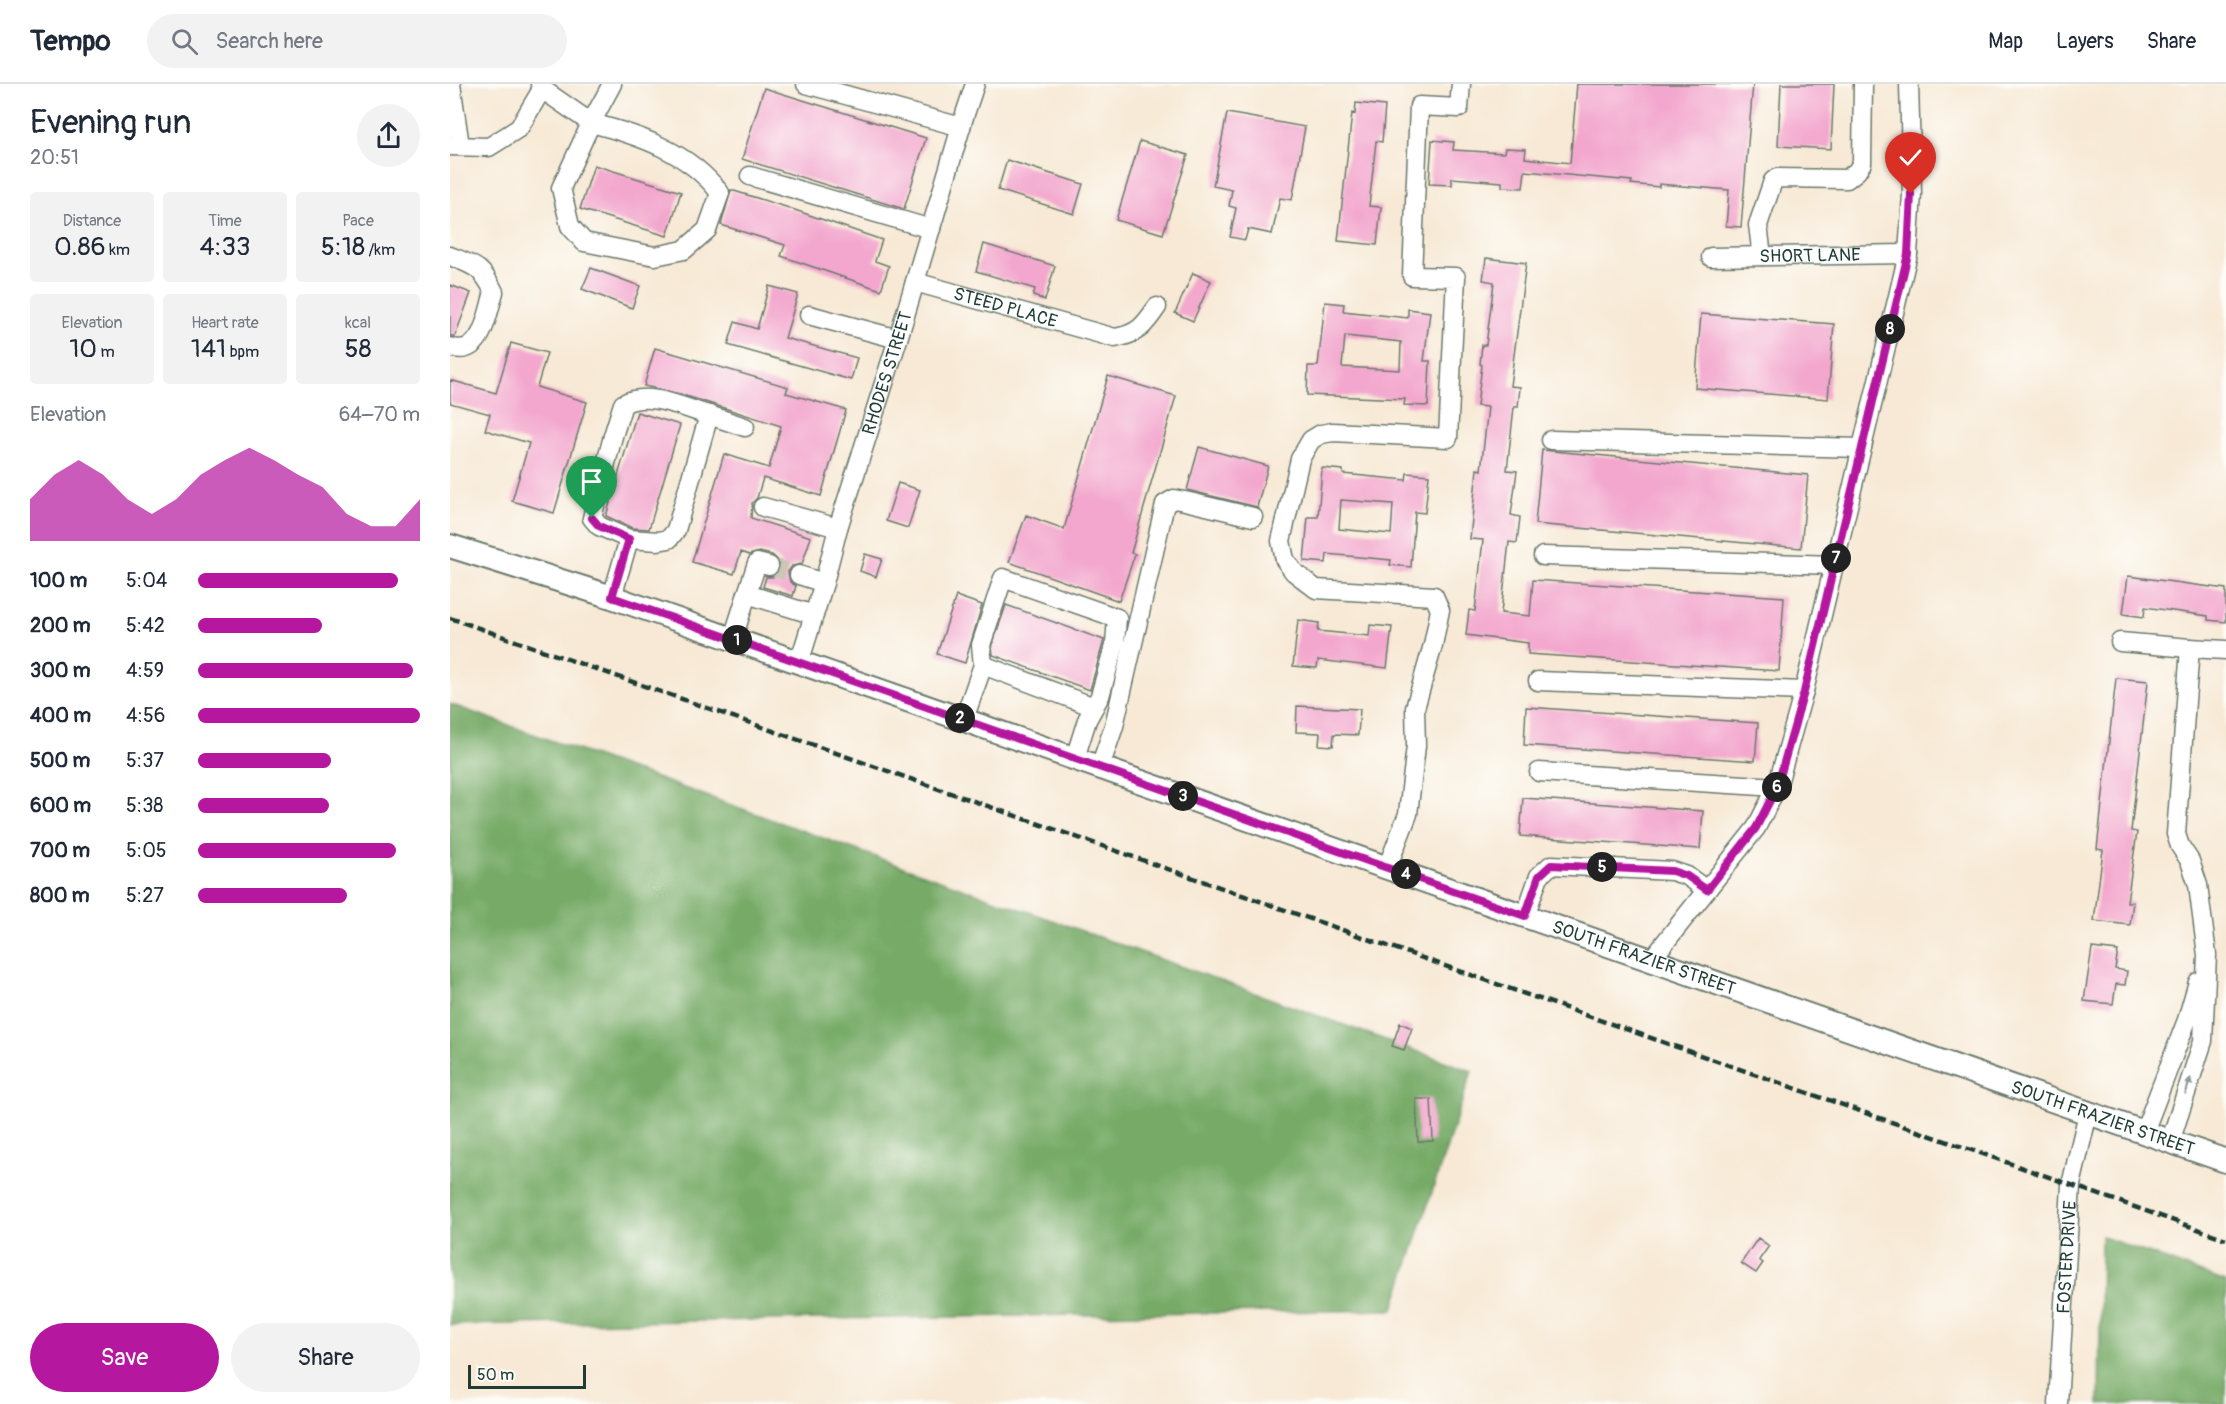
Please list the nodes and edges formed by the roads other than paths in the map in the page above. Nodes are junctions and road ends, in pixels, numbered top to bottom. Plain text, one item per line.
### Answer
1 (451, 84) edge
2 (612, 84) edge
3 (806, 84) edge
4 (975, 84) edge
5 (1461, 84) edge
6 (1863, 84) edge
7 (1909, 84) edge
8 (541, 86) edge
9 (591, 123) junction
10 (961, 127) junction
11 (455, 146) edge
12 (750, 176) dead end
13 (931, 229) junction
14 (1908, 254) junction
15 (450, 256) edge
16 (1762, 256) junction
17 (1711, 257) dead end
18 (915, 282) junction
19 (1157, 307) dead end
20 (809, 315) dead end
21 (898, 339) junction
22 (450, 347) edge
23 (709, 416) junction
24 (745, 427) dead end
25 (1551, 440) dead end
26 (1862, 448) junction
27 (763, 507) dead end
28 (1253, 517) dead end
29 (838, 528) junction
30 (629, 539) junction
31 (450, 546) edge
32 (1543, 556) dead end
33 (1834, 565) junction
34 (769, 567) dead end
35 (799, 575) tunnel mouth
36 (824, 583) junction
37 (747, 594) junction
38 (612, 597) junction
39 (814, 615) junction
40 (733, 638) junction
41 (2120, 642) dead end
42 (2190, 648) junction
43 (2226, 650) edge
44 (800, 663) junction
45 (983, 664) junction
46 (1538, 681) dead end
47 (1804, 692) junction
48 (1094, 707) junction
49 (964, 719) junction
50 (1075, 758) junction
51 (1100, 767) junction
52 (1539, 772) dead end
53 (1777, 787) junction
54 (1387, 867) junction
55 (1707, 890) junction
56 (1525, 916) junction
57 (2206, 955) junction
58 (1651, 960) junction
59 (2088, 1113) junction
60 (2144, 1132) junction
61 (2170, 1142) junction
62 (2226, 1161) edge
63 (2058, 1404) edge

1 - 11 street
2 - 9 street
3 - 10 street
4 - 10 street, RHODES STREET
5 - 54 street
6 - 16 street
7 - 14 street
8 - 9 street
8 - 11 street
9 - 9 street
10 - 13 street, RHODES STREET
12 - 13 street
13 - 18 street, RHODES STREET
14 - 16 street, SHORT LANE
14 - 26 street
15 - 22 street
16 - 17 street, SHORT LANE
18 - 19 street, STEED PLACE
18 - 21 street, RHODES STREET
20 - 21 street
21 - 29 street, RHODES STREET
23 - 24 street
23 - 30 street
23 - 30 street
25 - 26 street
26 - 33 street
27 - 29 street
28 - 51 street
29 - 36 street, RHODES STREET
30 - 38 street
31 - 38 main road, SOUTH FRAZIER STREET
32 - 33 street
33 - 47 street
34 - 37 street
35 - 36 street
36 - 39 street, RHODES STREET
37 - 39 street
37 - 40 street
38 - 40 main road, SOUTH FRAZIER STREET
39 - 44 street, RHODES STREET
40 - 44 main road, SOUTH FRAZIER STREET
41 - 42 street
42 - 43 street
42 - 57 street
44 - 49 main road, SOUTH FRAZIER STREET
45 - 48 street
45 - 48 street
45 - 49 street
46 - 47 street
47 - 53 street
48 - 50 street
49 - 50 main road, SOUTH FRAZIER STREET
50 - 51 main road, SOUTH FRAZIER STREET
51 - 54 main road, SOUTH FRAZIER STREET
52 - 53 street
53 - 55 street
54 - 56 main road, SOUTH FRAZIER STREET
55 - 56 street
55 - 58 street
56 - 58 main road, SOUTH FRAZIER STREET
57 - 60 street
61 -> 57 street
58 - 59 main road, SOUTH FRAZIER STREET
59 - 60 main road, SOUTH FRAZIER STREET
59 - 63 street, FOSTER DRIVE
60 - 61 main road, SOUTH FRAZIER STREET
61 - 62 main road, SOUTH FRAZIER STREET

